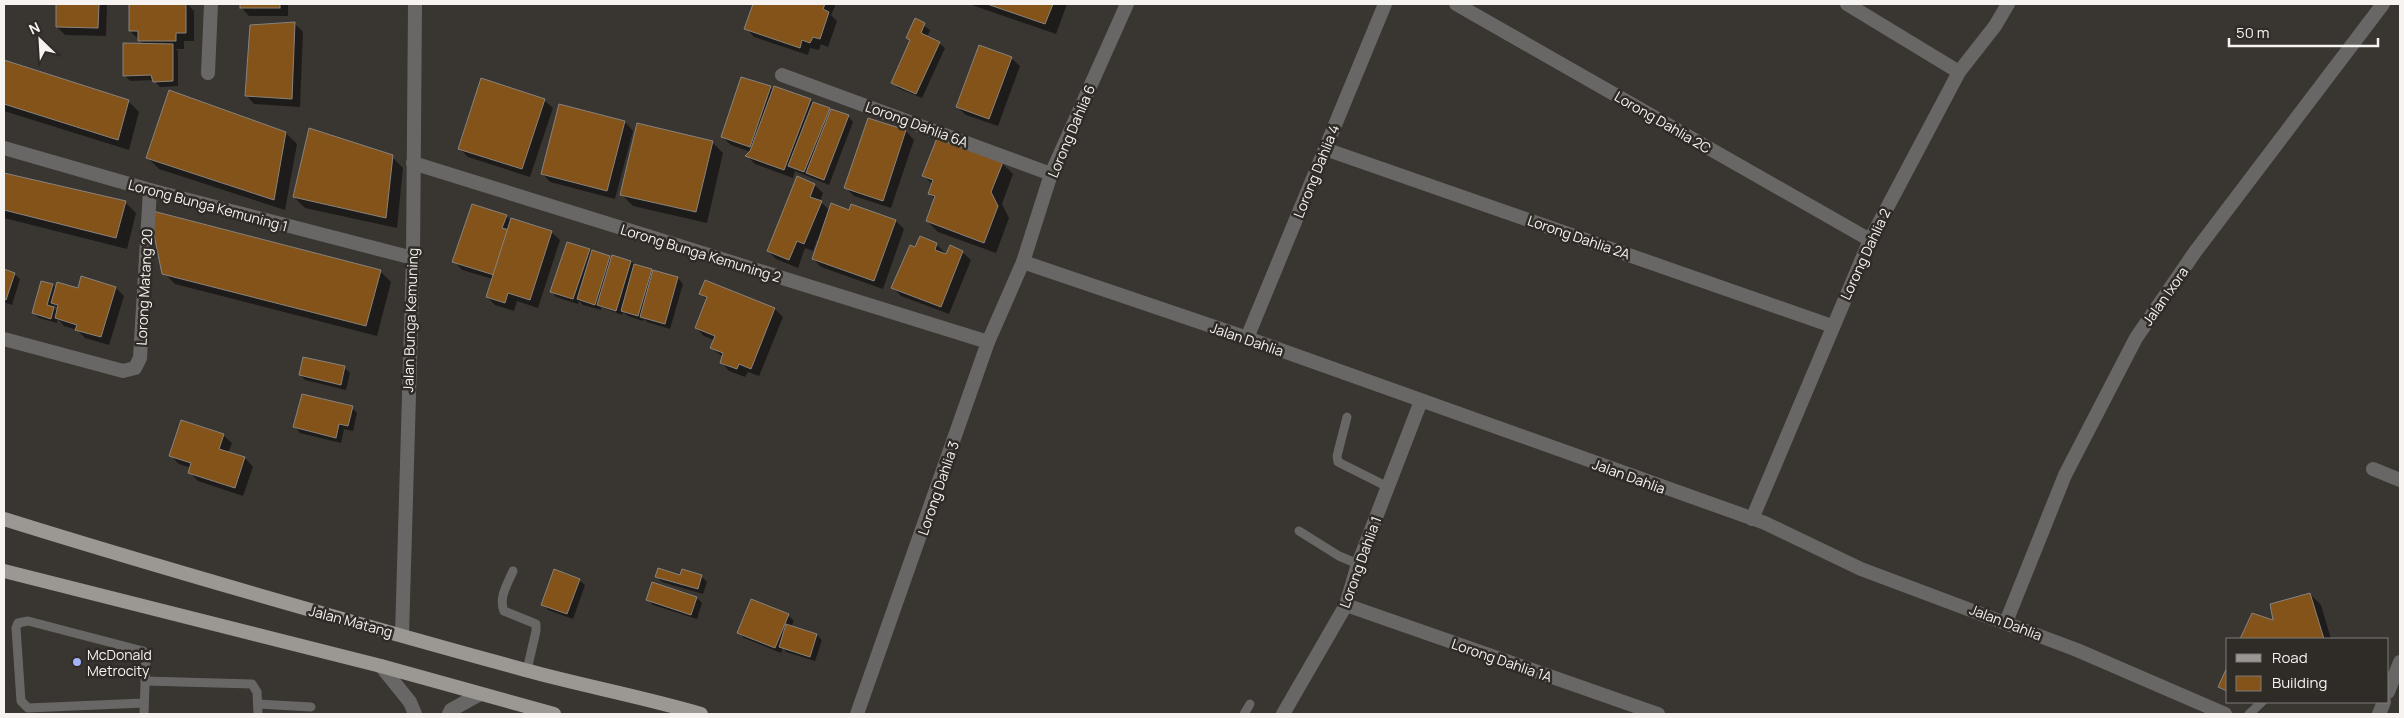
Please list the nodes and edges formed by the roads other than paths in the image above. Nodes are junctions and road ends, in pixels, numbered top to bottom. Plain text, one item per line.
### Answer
1 (211, 4) edge
2 (415, 4) edge
3 (1127, 4) edge
4 (1385, 4) edge
5 (1456, 4) edge
6 (1847, 4) edge
7 (2008, 4) edge
8 (2383, 4) edge
9 (1959, 72) junction
10 (208, 73) dead end
11 (782, 75) dead end
12 (4, 148) edge
13 (1325, 149) junction
14 (414, 163) junction
15 (1051, 174) junction
16 (150, 190) junction
17 (1870, 240) junction
18 (413, 258) junction
19 (1023, 262) junction
20 (1832, 326) junction
21 (1247, 338) junction
22 (4, 339) edge
23 (988, 342) junction
24 (1421, 402) junction
25 (1347, 418) dead end
26 (2373, 469) dead end
27 (2400, 480) edge
28 (1388, 487) junction
29 (1752, 519) junction
30 (4, 520) edge
31 (1299, 531) dead end
32 (1358, 564) junction
33 (4, 571) edge
34 (512, 571) dead end
35 (1346, 605) junction
36 (2006, 622) junction
37 (402, 635) junction
38 (2400, 662) edge
39 (381, 666) junction
40 (527, 670) junction
41 (145, 680) junction
42 (2389, 688) edge
43 (480, 694) junction
44 (144, 703) junction
45 (2261, 703) edge
46 (258, 704) junction
47 (1250, 704) dead end
48 (311, 707) dead end
49 (144, 714) edge
50 (258, 714) edge
51 (415, 714) edge
52 (449, 714) edge
53 (554, 714) edge
54 (701, 714) edge
55 (857, 714) edge
56 (1244, 714) edge
57 (1282, 714) edge
58 (1658, 714) edge
59 (2224, 714) edge
60 (2249, 714) edge

1 - 10 street
2 - 14 street, Jalan Bunga Kemuning
3 - 15 street, Lorong Dahlia 6
4 - 13 street, Lorong Dahlia 4
5 - 17 street, Lorong Dahlia 2C
6 - 9 street
7 - 9 street, Lorong Dahlia 2
8 - 36 street, Jalan Ixora
9 - 17 street, Lorong Dahlia 2
11 - 15 street, Lorong Dahlia 6A
12 - 16 street, Lorong Bunga Kemuning 1
13 - 20 street, Lorong Dahlia 2A
13 - 21 street, Lorong Dahlia 4
14 - 18 street, Jalan Bunga Kemuning
14 - 23 street, Lorong Bunga Kemuning 2
15 - 19 street, Lorong Dahlia 6
16 - 18 street, Lorong Bunga Kemuning 1
16 - 22 street, Lorong Matang 20
17 - 20 street, Lorong Dahlia 2
18 - 37 street, Jalan Bunga Kemuning
19 - 21 street, Jalan Dahlia
19 - 23 street, Lorong Dahlia 3
20 - 29 street, Lorong Dahlia 2
21 - 24 street, Jalan Dahlia
23 - 55 street, Lorong Dahlia 3
24 - 28 street, Lorong Dahlia 1
24 - 29 street, Jalan Dahlia
25 - 28 lane
26 - 27 street
28 - 32 street, Lorong Dahlia 1
29 - 36 street, Jalan Dahlia
30 - 37 main road, Jalan Matang
31 - 32 lane
32 - 35 street, Lorong Dahlia 1
33 - 39 main road
34 - 40 lane
35 - 57 street, Lorong Dahlia 1
35 - 58 street, Lorong Dahlia 1A
36 - 59 street, Jalan Dahlia
37 - 40 main road, Jalan Matang
38 - 42 street
39 - 43 main road
39 - 51 street
40 - 54 main road, Jalan Matang
41 - 44 lane
41 - 44 lane
41 - 46 lane
43 - 52 street
43 - 53 main road
44 - 49 lane
45 - 60 lane
46 - 48 lane
46 - 50 lane
47 - 56 lane

